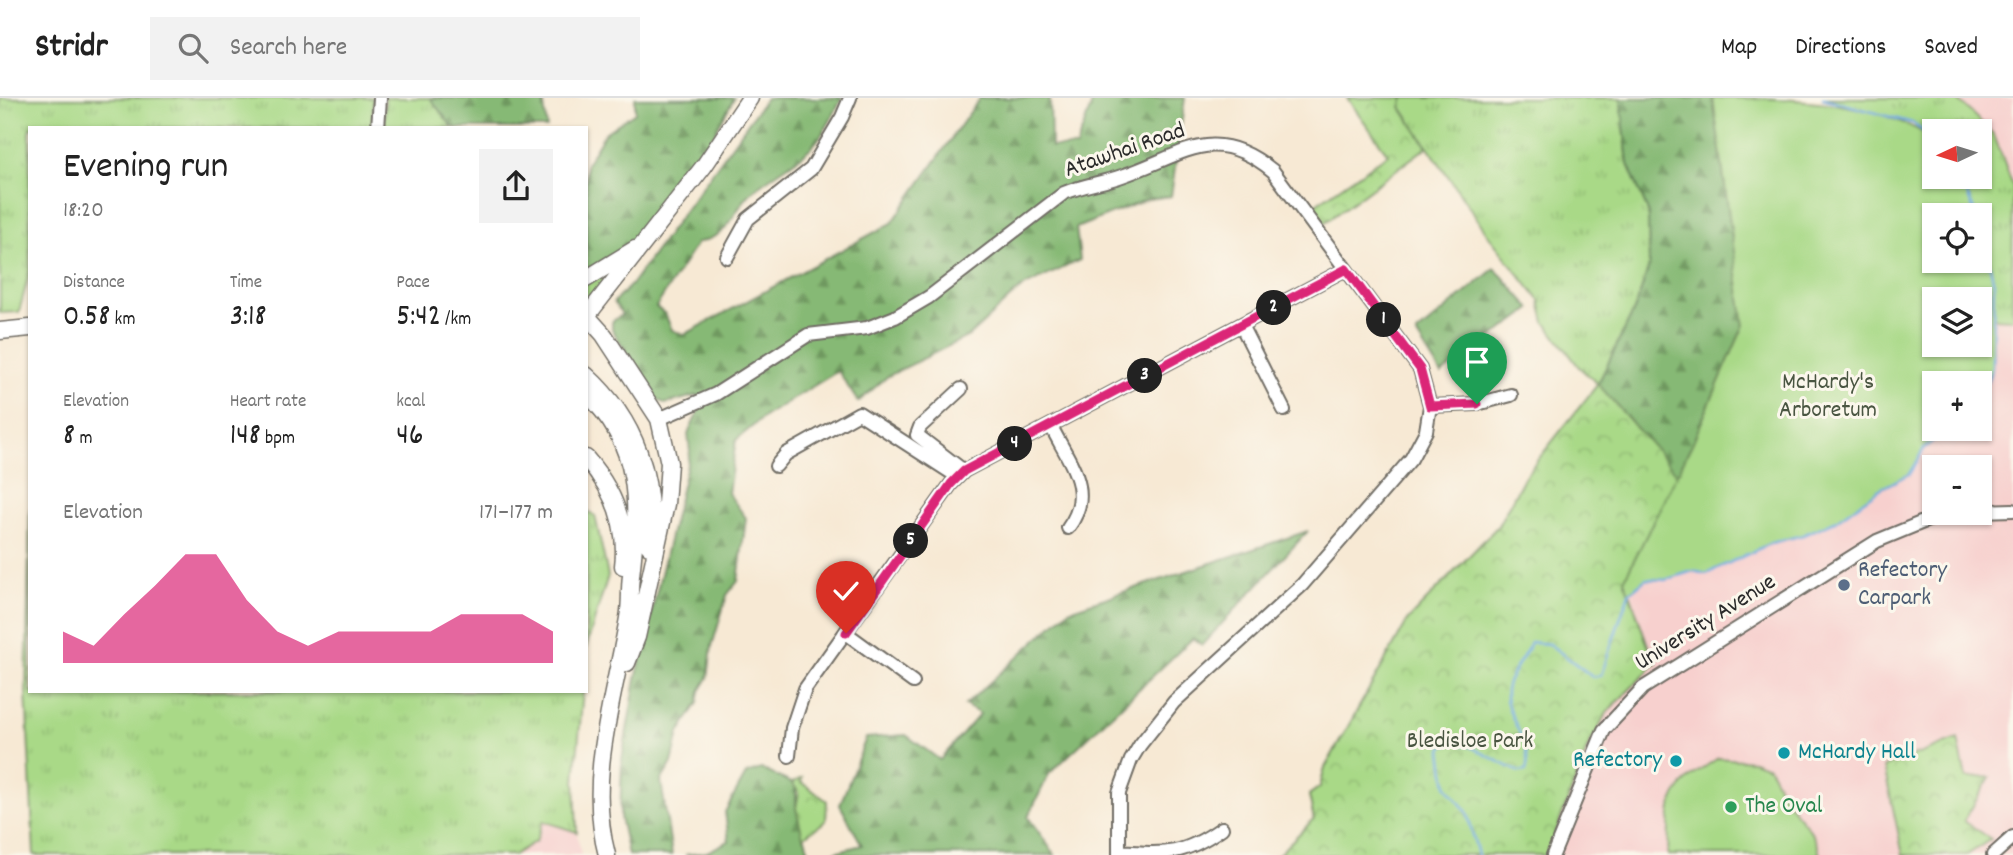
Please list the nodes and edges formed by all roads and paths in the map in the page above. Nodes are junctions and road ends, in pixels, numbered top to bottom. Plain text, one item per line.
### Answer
1 (380, 98) edge
2 (750, 98) edge
3 (850, 98) edge
4 (378, 126) edge
5 (657, 229) junction
6 (727, 257) dead end
7 (1346, 269) junction
8 (588, 278) edge
9 (588, 315) edge
10 (588, 317) edge
11 (1241, 325) junction
12 (28, 328) edge
13 (0, 331) edge
14 (588, 377) edge
15 (961, 389) dead end
16 (588, 396) edge
17 (1511, 396) dead end
18 (1430, 406) junction
19 (1284, 410) dead end
20 (659, 419) junction
21 (1051, 426) junction
22 (588, 460) edge
23 (776, 466) dead end
24 (961, 474) junction
25 (2013, 510) edge
26 (1992, 511) edge
27 (1922, 522) edge
28 (1068, 528) dead end
29 (629, 615) junction
30 (846, 633) junction
31 (913, 682) dead end
32 (611, 705) junction
33 (789, 756) dead end
34 (1222, 828) dead end
35 (2013, 837) edge
36 (607, 853) edge
37 (1119, 853) edge
38 (1553, 855) edge
39 (1993, 855) edge

1 - 4 street
2 - 5 main road
3 - 6 street
5 - 8 main road
5 - 9 main road
7 - 11 street
7 - 18 street, Atawhai Road
7 - 20 street, Atawhai Road
10 - 20 main road
11 - 19 street
11 - 21 street
12 - 13 main road
14 - 29 main road
15 - 24 street
16 - 29 main road
17 - 18 street
18 - 37 street, Atawhai Road
20 - 32 main road
21 - 24 street
21 - 28 street
22 - 32 main road
23 - 24 street
24 - 30 street
25 - 26 street
27 - 38 street, University Avenue
29 - 32 main road
30 - 31 street
30 - 33 street
32 - 36 main road
34 - 37 street
35 - 39 street

